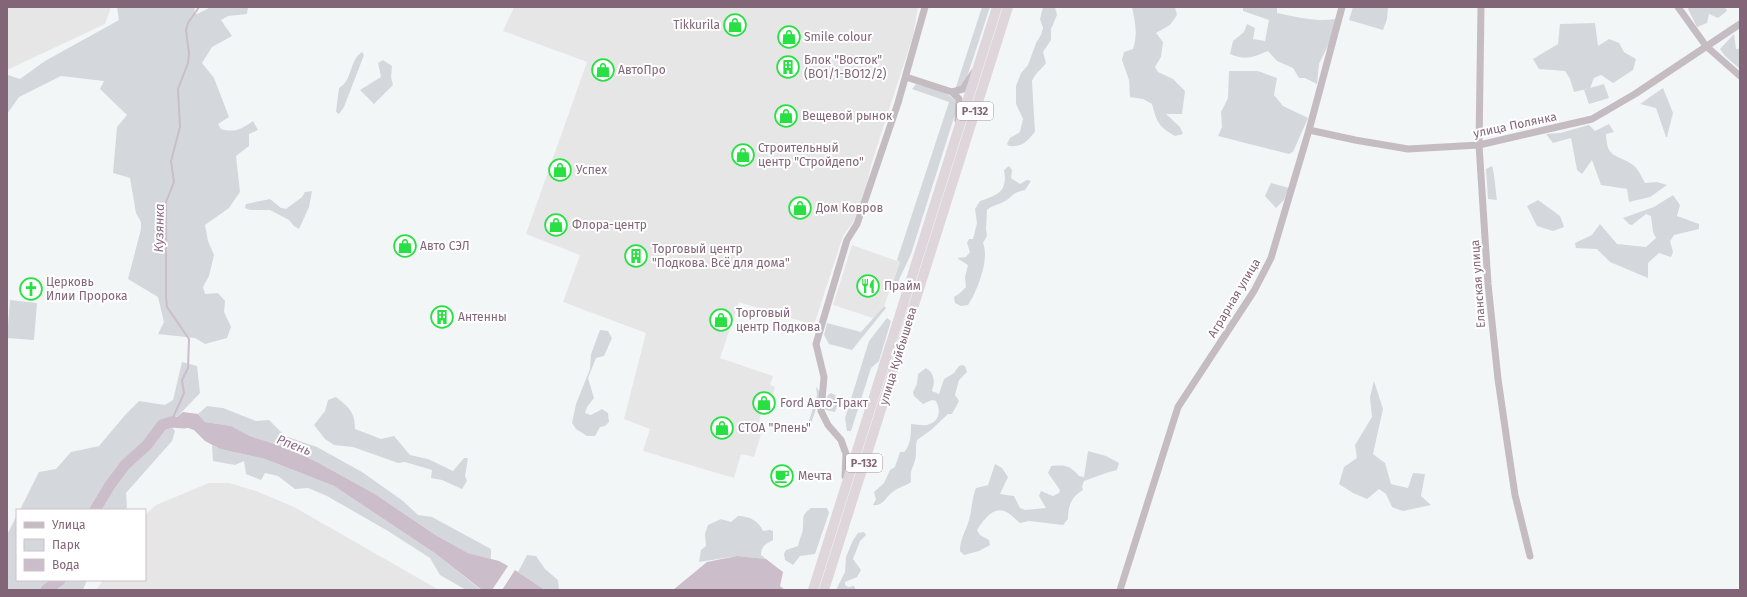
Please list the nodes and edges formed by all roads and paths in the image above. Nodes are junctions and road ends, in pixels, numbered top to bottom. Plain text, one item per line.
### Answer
1 (925, 7) edge
2 (997, 7) edge
3 (1008, 7) edge
4 (1342, 7) edge
5 (1481, 7) edge
6 (1678, 7) edge
7 (1740, 24) edge
8 (1706, 46) junction
9 (982, 56) junction
10 (1740, 76) edge
11 (906, 77) junction
12 (952, 92) junction
13 (1309, 130) junction
14 (954, 144) junction
15 (1479, 145) junction
16 (841, 501) junction
17 (1530, 556) dead end
18 (813, 590) edge
19 (824, 590) edge
20 (1120, 590) edge

1 - 11 street
2 - 9 highway, улица Куйбышева / Р-132
3 - 19 highway, улица Куйбышева / Р-132
4 - 13 street, Аграрная улица
5 - 15 street, Еланская улица
6 - 8 street
7 - 8 street, улица Полянка
8 - 10 street
8 - 15 street, улица Полянка
9 - 12 street
9 - 14 highway, улица Куйбышева / Р-132
11 - 12 street
11 - 16 street
12 - 14 street
13 - 15 street, улица Полянка
13 - 20 street, Аграрная улица
14 - 16 highway, улица Куйбышева / Р-132
15 - 17 street, Еланская улица
16 - 18 highway, улица Куйбышева / Р-132

